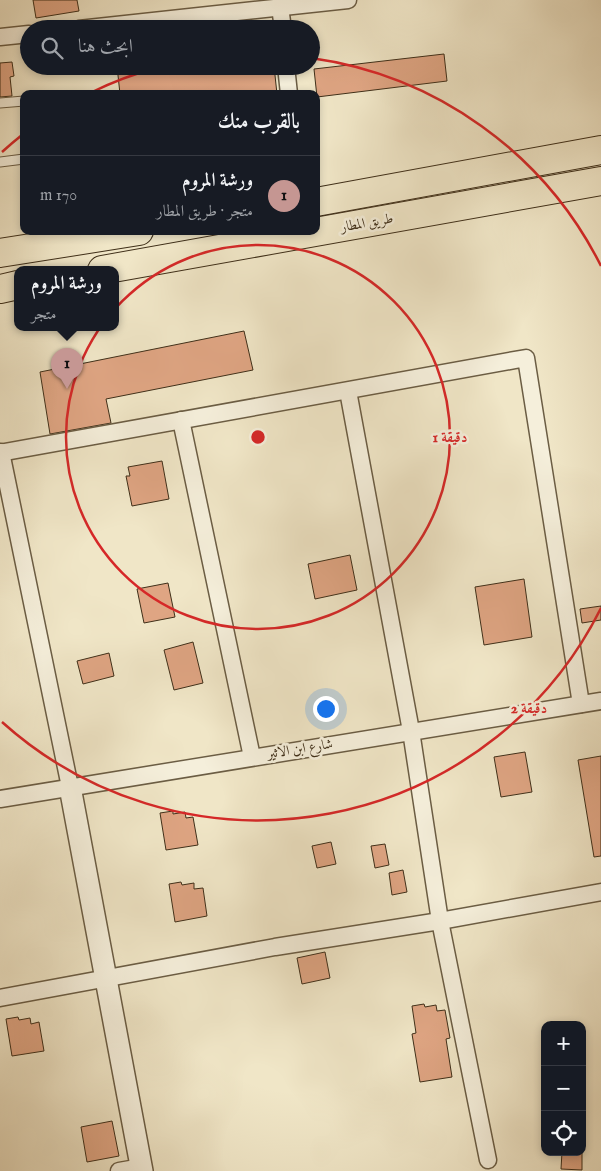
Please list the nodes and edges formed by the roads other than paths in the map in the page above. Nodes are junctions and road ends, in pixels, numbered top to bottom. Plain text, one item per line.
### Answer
1 (348, 0) edge
2 (233, 6) edge
3 (280, 7) junction
4 (140, 20) edge
5 (281, 20) edge
6 (20, 35) edge
7 (0, 37) edge
8 (287, 75) edge
9 (289, 90) edge
10 (20, 101) edge
11 (0, 103) edge
12 (601, 150) edge
13 (20, 160) edge
14 (0, 162) edge
15 (601, 181) edge
16 (320, 201) edge
17 (320, 231) edge
18 (107, 235) edge
19 (298, 235) edge
20 (0, 254) edge
21 (119, 267) edge
22 (14, 286) edge
23 (0, 289) edge
24 (348, 390) junction
25 (181, 420) junction
26 (0, 453) edge
27 (601, 700) edge
28 (581, 704) junction
29 (411, 732) junction
30 (252, 757) junction
31 (70, 787) junction
32 (0, 799) edge
33 (601, 892) edge
34 (440, 921) junction
35 (107, 978) junction
36 (0, 998) edge
37 (488, 1160) dead end
38 (142, 1169) edge
39 (120, 1171) edge

1 - 3 street
2 - 3 street
2 - 4 street
3 - 5 street
6 - 7 street
8 - 9 street
10 - 11 lane
12 - 16 highway
13 - 14 lane
15 - 17 highway, طريق المطار
18 - 20 highway
19 - 21 highway, طريق المطار
22 - 23 highway
24 - 25 street
24 - 28 street
24 - 29 street
25 - 26 street
25 - 30 street
26 - 31 street
27 - 28 street, شارع ابن الاثير
28 - 29 street, شارع ابن الاثير
29 - 30 street, شارع ابن الاثير
29 - 34 street
30 - 31 street, شارع ابن الاثير
31 - 32 street, شارع ابن الاثير
31 - 35 street
33 - 34 street
34 - 35 street
34 - 37 street
35 - 36 street
35 - 38 street
38 - 39 street

